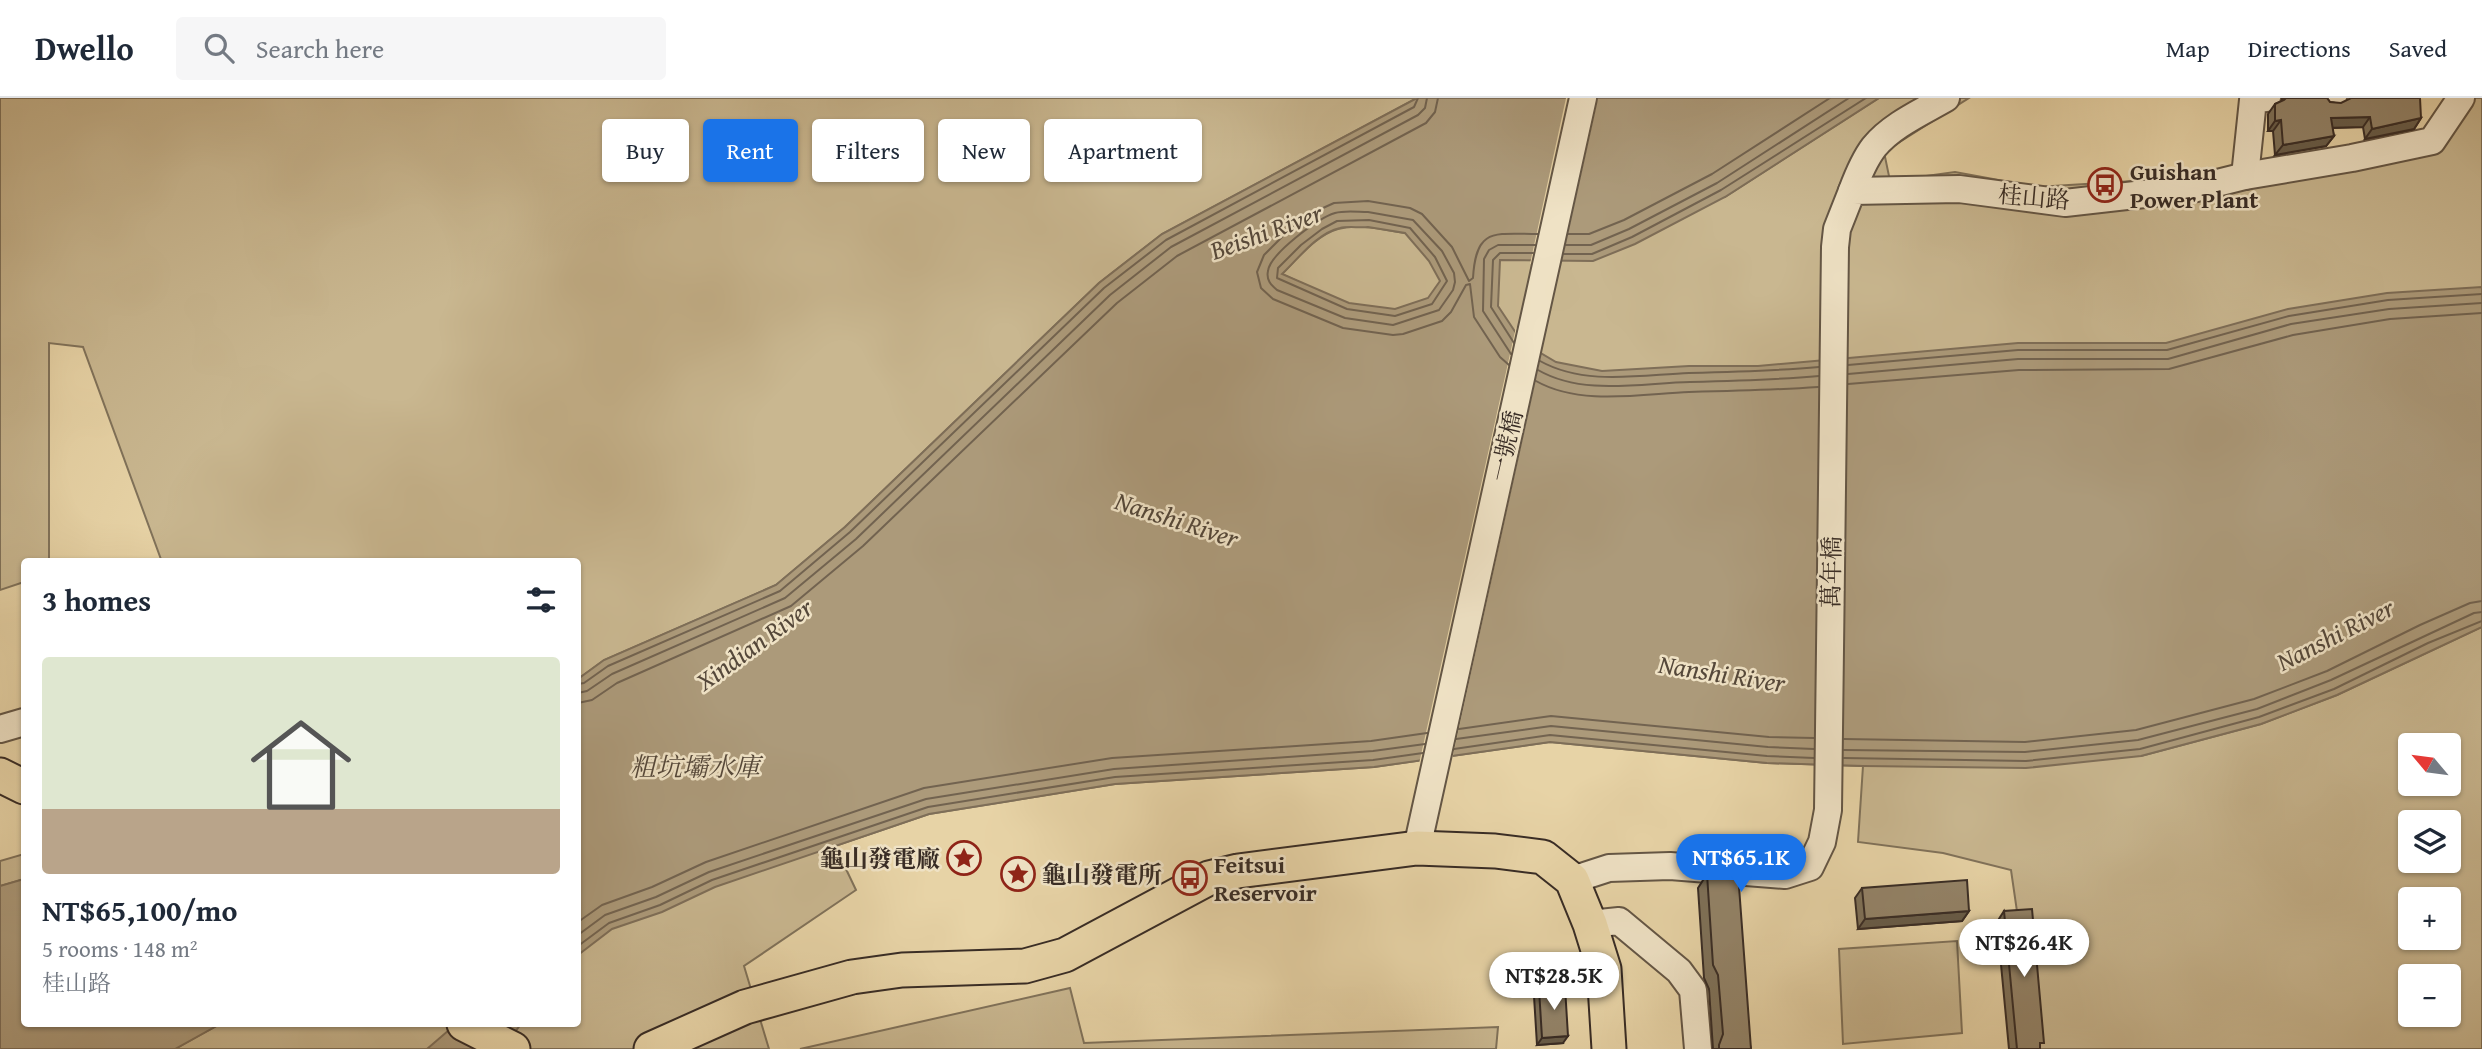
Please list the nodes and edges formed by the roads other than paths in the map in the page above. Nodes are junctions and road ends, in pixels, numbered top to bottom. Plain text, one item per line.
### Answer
1 (1583, 98) edge
2 (1946, 98) edge
3 (2267, 98) edge
4 (2461, 98) edge
5 (2245, 176) junction
6 (1852, 191) junction
7 (21, 723) edge
8 (0, 729) edge
9 (0, 775) edge
10 (21, 786) edge
11 (1416, 848) junction
12 (1573, 880) junction
13 (1590, 924) junction
14 (726, 1014) junction
15 (470, 1027) edge
16 (513, 1049) edge
17 (651, 1049) edge
18 (685, 1049) edge
19 (1609, 1049) edge
20 (1698, 1049) edge

1 - 11 street, 一號橋
2 - 6 street
3 - 5 street
4 - 5 street, 桂山路
5 - 6 street, 桂山路
6 - 12 street, 萬年橋
7 - 8 street
9 - 10 main road
11 - 12 main road
11 - 14 main road
12 - 13 main road
13 - 19 main road
13 - 20 street
14 - 17 main road
14 - 18 street
15 - 16 main road

